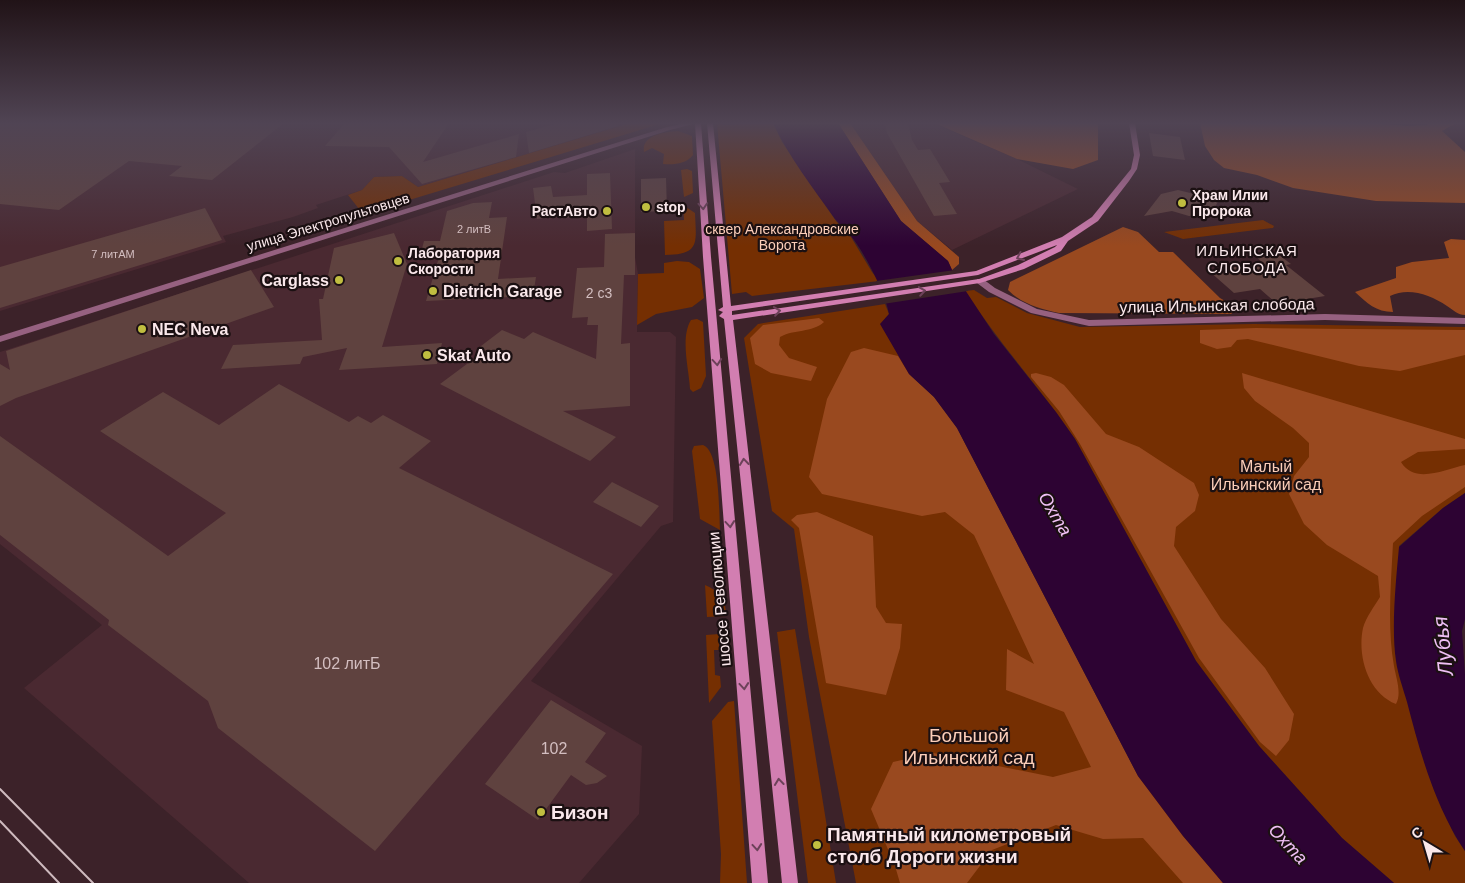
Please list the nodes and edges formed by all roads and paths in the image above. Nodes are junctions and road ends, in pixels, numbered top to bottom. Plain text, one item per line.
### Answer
1 (554, 164) edge
2 (701, 164) edge
3 (714, 164) edge
4 (1135, 164) edge
5 (1065, 239) junction
6 (980, 281) junction
7 (713, 313) junction
8 (728, 313) junction
9 (1465, 320) edge
10 (0, 339) edge
11 (760, 883) edge
12 (790, 883) edge

1 - 10 street, улица Электропультовцев
2 -> 7 main road, шоссе Революции
3 - 8 main road
4 - 5 main road
5 - 6 main road
5 -> 8 main road
8 -> 6 main road
6 - 9 street, улица Ильинская слобода
7 - 8 main road
7 -> 11 main road, шоссе Революции
12 -> 8 main road

